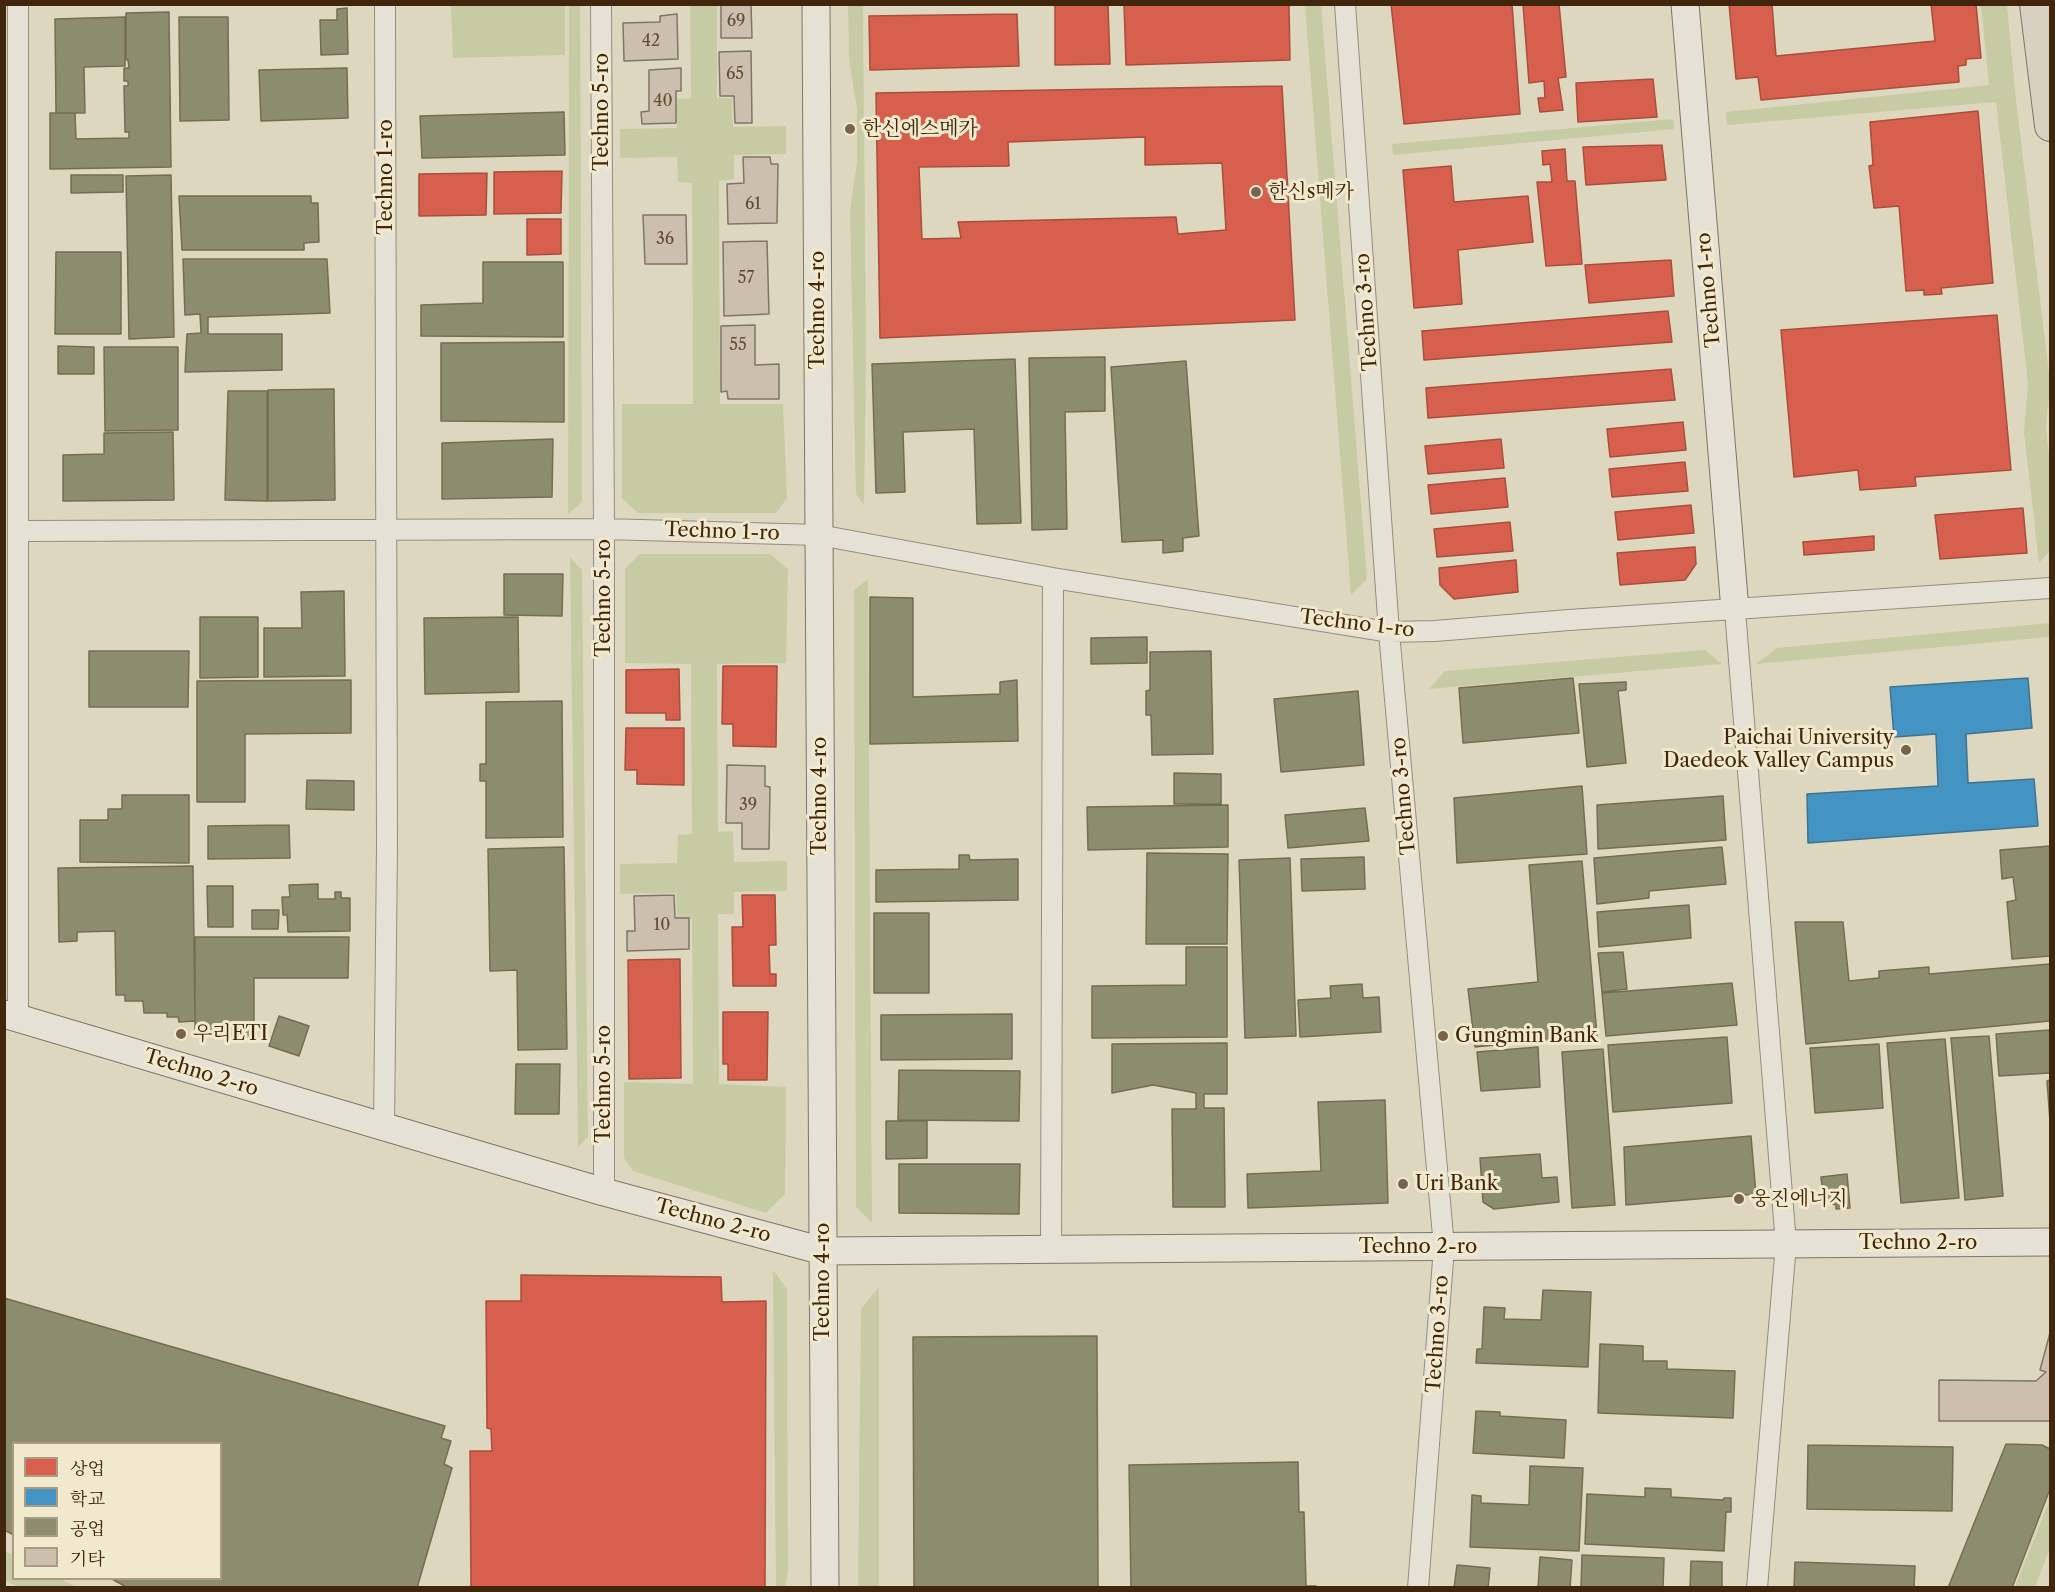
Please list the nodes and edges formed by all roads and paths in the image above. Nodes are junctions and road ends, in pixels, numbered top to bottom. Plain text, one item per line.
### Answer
1 (18, 4) edge
2 (385, 4) edge
3 (601, 4) edge
4 (816, 4) edge
5 (1345, 4) edge
6 (1685, 4) edge
7 (2036, 4) edge
8 (2050, 126) edge
9 (604, 529) junction
10 (387, 530) junction
11 (19, 531) junction
12 (819, 535) junction
13 (1053, 578) junction
14 (2050, 588) edge
15 (1735, 610) junction
16 (1389, 632) junction
17 (11, 1016) edge
18 (384, 1128) junction
19 (604, 1192) junction
20 (2050, 1242) edge
21 (1786, 1244) junction
22 (1444, 1247) junction
23 (1051, 1250) junction
24 (823, 1251) junction
25 (825, 1587) edge
26 (1418, 1587) edge
27 (1757, 1587) edge

1 - 11 street, Techno 2-ro
2 - 10 street, Techno 1-ro
3 - 9 street, Techno 5-ro
4 - 12 main road, Techno 4-ro
5 - 16 street, Techno 3-ro
6 - 15 main road, Techno 1-ro
7 - 8 main road
9 - 10 street, Techno 1-ro
9 - 12 street, Techno 1-ro
9 - 19 street, Techno 5-ro
10 - 11 street, Techno 1-ro
10 - 18 street, Techno 1-ro
11 - 17 street, Techno 2-ro
12 - 13 street, Techno 1-ro
12 - 24 main road, Techno 4-ro
13 - 16 street, Techno 1-ro
13 - 23 street
14 - 15 street, Techno 1-ro
15 - 16 street, Techno 1-ro
15 - 21 street, Techno 1-ro
16 - 22 street, Techno 3-ro
17 - 18 main road, Techno 2-ro
18 - 19 main road, Techno 2-ro
19 - 24 main road, Techno 2-ro
20 - 21 main road, Techno 2-ro
21 - 22 main road, Techno 2-ro
21 - 27 street
22 - 23 main road, Techno 2-ro
22 - 26 street, Techno 3-ro
23 - 24 main road, Techno 2-ro
24 - 25 main road, Techno 4-ro

